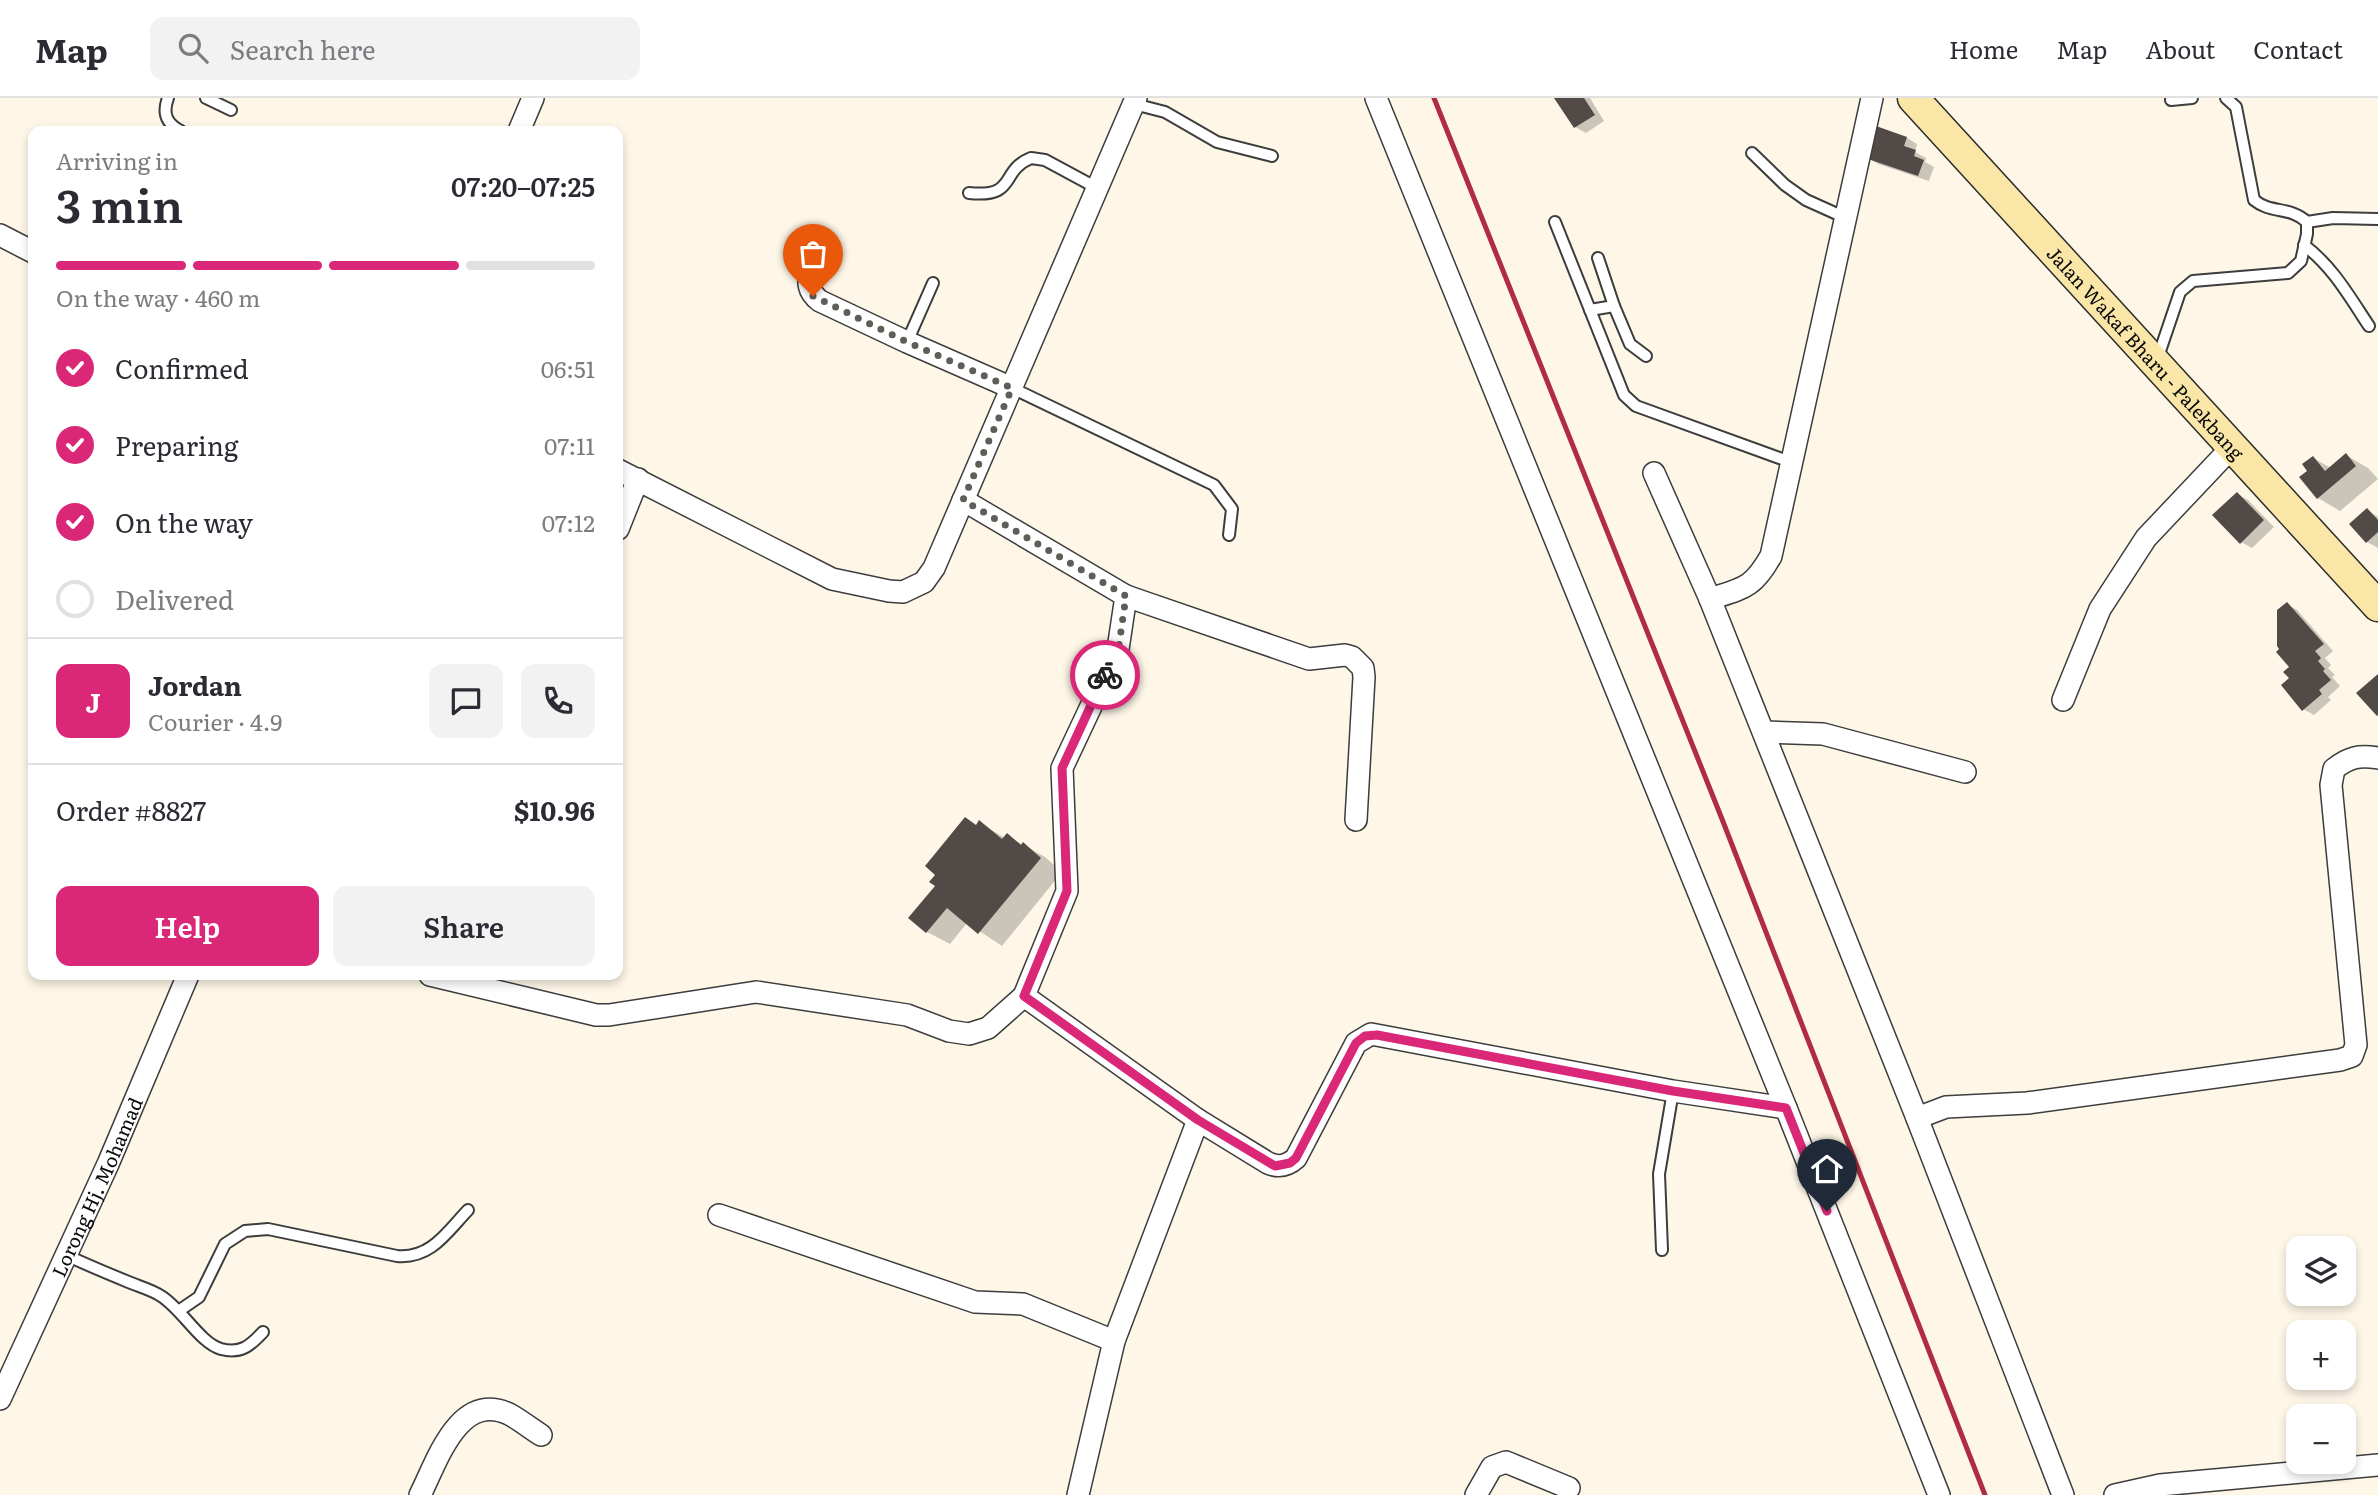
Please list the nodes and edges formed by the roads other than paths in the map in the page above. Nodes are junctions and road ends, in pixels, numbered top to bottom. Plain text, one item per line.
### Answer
1 (168, 98) edge
2 (206, 98) edge
3 (533, 98) edge
4 (1376, 98) edge
5 (1872, 98) edge
6 (1913, 98) edge
7 (2192, 98) edge
8 (2225, 98) edge
9 (2171, 100) edge
10 (1135, 101) edge
11 (231, 110) dead end
12 (172, 126) edge
13 (521, 126) edge
14 (1752, 153) dead end
15 (1272, 156) dead end
16 (1097, 188) junction
17 (969, 193) dead end
18 (1846, 218) junction
19 (2378, 219) edge
20 (1555, 222) dead end
21 (2307, 222) junction
22 (0, 235) edge
23 (2304, 245) junction
24 (28, 249) edge
25 (1598, 258) dead end
26 (813, 268) dead end
27 (933, 282) dead end
28 (1614, 306) junction
29 (1590, 310) junction
30 (2369, 326) dead end
31 (907, 342) junction
32 (1646, 356) dead end
33 (2156, 362) junction
34 (1012, 388) junction
35 (2233, 446) junction
36 (1793, 463) junction
37 (623, 472) edge
38 (1654, 473) dead end
39 (638, 479) junction
40 (963, 500) junction
41 (623, 516) edge
42 (1229, 535) dead end
43 (1126, 596) junction
44 (1710, 599) junction
45 (2378, 606) edge
46 (2063, 700) dead end
47 (1764, 732) junction
48 (2378, 758) edge
49 (1965, 772) dead end
50 (1356, 820) dead end
51 (186, 980) edge
52 (451, 980) edge
53 (1024, 996) junction
54 (1673, 1091) junction
55 (1786, 1108) junction
56 (1917, 1118) junction
57 (1198, 1120) junction
58 (468, 1210) dead end
59 (719, 1215) dead end
60 (1662, 1250) dead end
61 (66, 1255) junction
62 (180, 1310) junction
63 (263, 1332) dead end
64 (1114, 1341) junction
65 (0, 1399) edge
66 (541, 1435) dead end
67 (2378, 1465) edge
68 (1569, 1488) dead end
69 (420, 1495) edge
70 (1078, 1495) edge
71 (1476, 1495) edge
72 (1939, 1495) edge
73 (2063, 1495) edge
74 (2115, 1495) edge

1 - 12 lane
2 - 11 lane
3 - 13 street
4 - 55 street
5 - 18 street
6 - 33 main road, Jalan Wakaf Bharu - Palekbang
7 - 9 lane
8 - 21 lane
10 - 15 lane
10 - 16 street
14 - 18 lane
16 - 17 lane
16 - 34 street
18 - 36 street
19 - 21 lane
20 - 29 lane
21 - 23 lane
22 - 24 street
23 - 30 lane
23 - 33 lane
25 - 28 lane
26 - 31 street
27 - 31 lane
28 - 29 lane
28 - 32 lane
29 - 36 lane
31 - 34 street
33 - 35 main road, Jalan Wakaf Bharu - Palekbang
34 - 40 street
34 - 42 lane
35 - 45 main road, Jalan Wakaf Bharu - Palekbang
35 - 46 street
36 - 44 street
37 - 39 street
38 - 44 street
39 - 40 street
39 - 41 street
40 - 43 street
43 - 50 street
43 - 53 street
44 - 47 street
47 - 49 street
47 - 56 street
48 - 56 street
51 - 61 street, Lorong Hj. Mohamad
52 - 53 street
53 - 57 street
54 - 55 street
54 - 57 street
54 - 60 lane
55 - 72 street
56 - 73 street
57 - 64 street
58 - 62 lane
59 - 64 street
61 - 62 lane
61 - 65 street, Lorong Hj. Mohamad
62 - 63 lane
64 - 70 street
66 - 69 street
67 - 74 street
68 - 71 street

